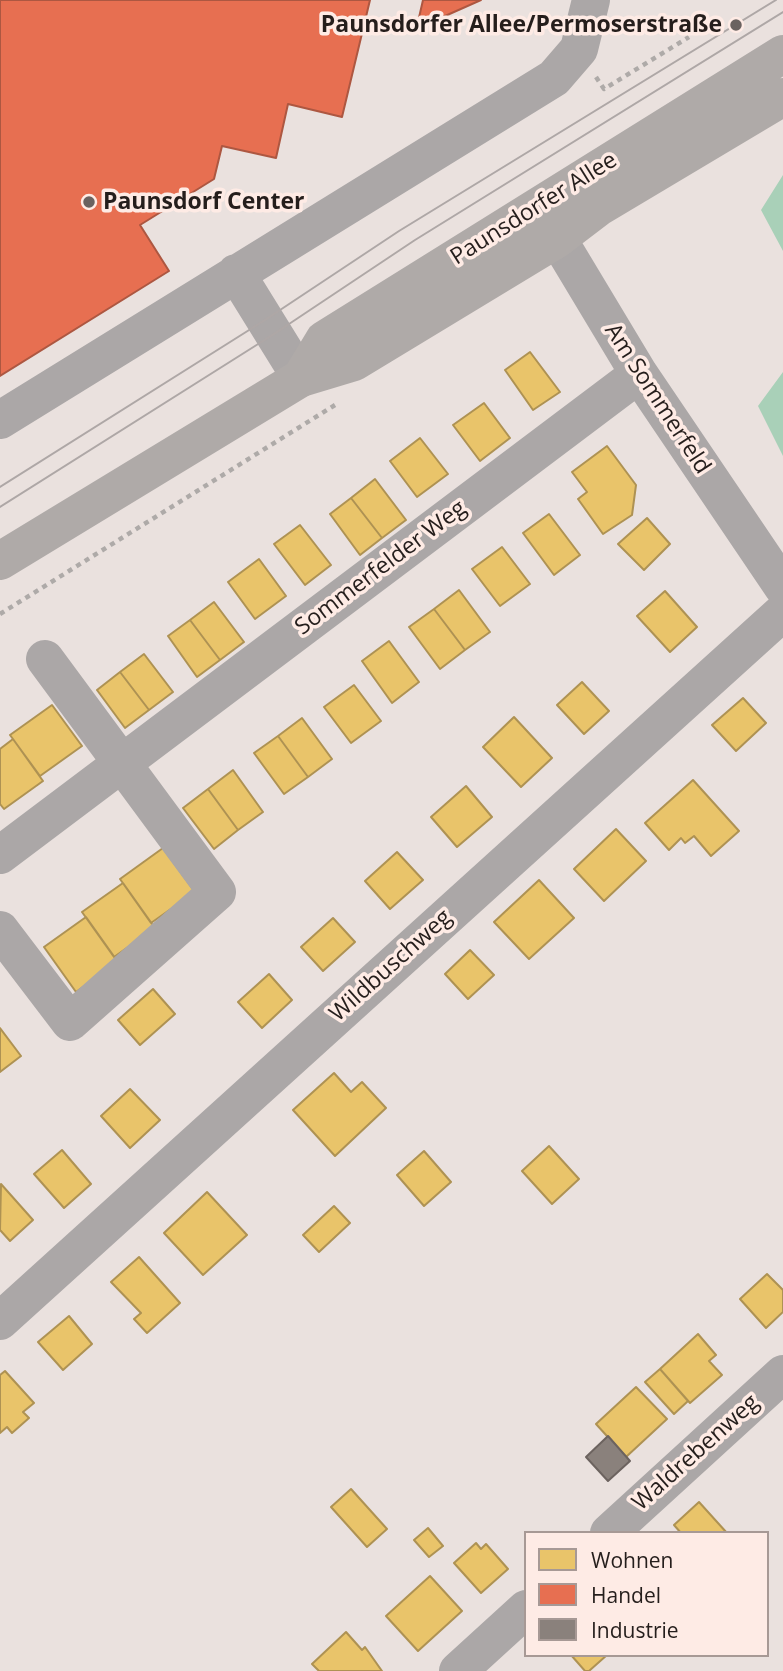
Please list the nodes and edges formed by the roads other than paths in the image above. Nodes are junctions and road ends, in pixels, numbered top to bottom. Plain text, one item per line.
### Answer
1 (591, 0) edge
2 (783, 54) edge
3 (783, 97) edge
4 (538, 206) junction
5 (557, 239) junction
6 (236, 273) junction
7 (639, 374) junction
8 (301, 378) junction
9 (0, 420) edge
10 (4, 563) edge
11 (783, 587) edge
12 (783, 612) edge
13 (45, 659) dead end
14 (122, 763) junction
15 (0, 855) edge
16 (0, 930) edge
17 (0, 1321) edge
18 (783, 1374) edge
19 (611, 1531) edge
20 (524, 1611) edge
21 (458, 1671) edge

1 - 6 street
2 - 4 main road, Paunsdorfer Allee
3 - 5 main road, Paunsdorfer Allee
4 - 5 street, Am Sommerfeld
4 - 8 main road, Paunsdorfer Allee
5 - 7 street, Am Sommerfeld
5 - 8 main road, Paunsdorfer Allee
6 - 8 street
6 - 9 street
7 - 11 street, Am Sommerfeld
7 - 14 street, Sommerfelder Weg
8 - 10 main road, Paunsdorfer Allee
12 - 17 street, Wildbuschweg
13 - 14 street
14 - 15 street, Sommerfelder Weg
14 - 16 street
18 - 19 street, Waldrebenweg
20 - 21 street

